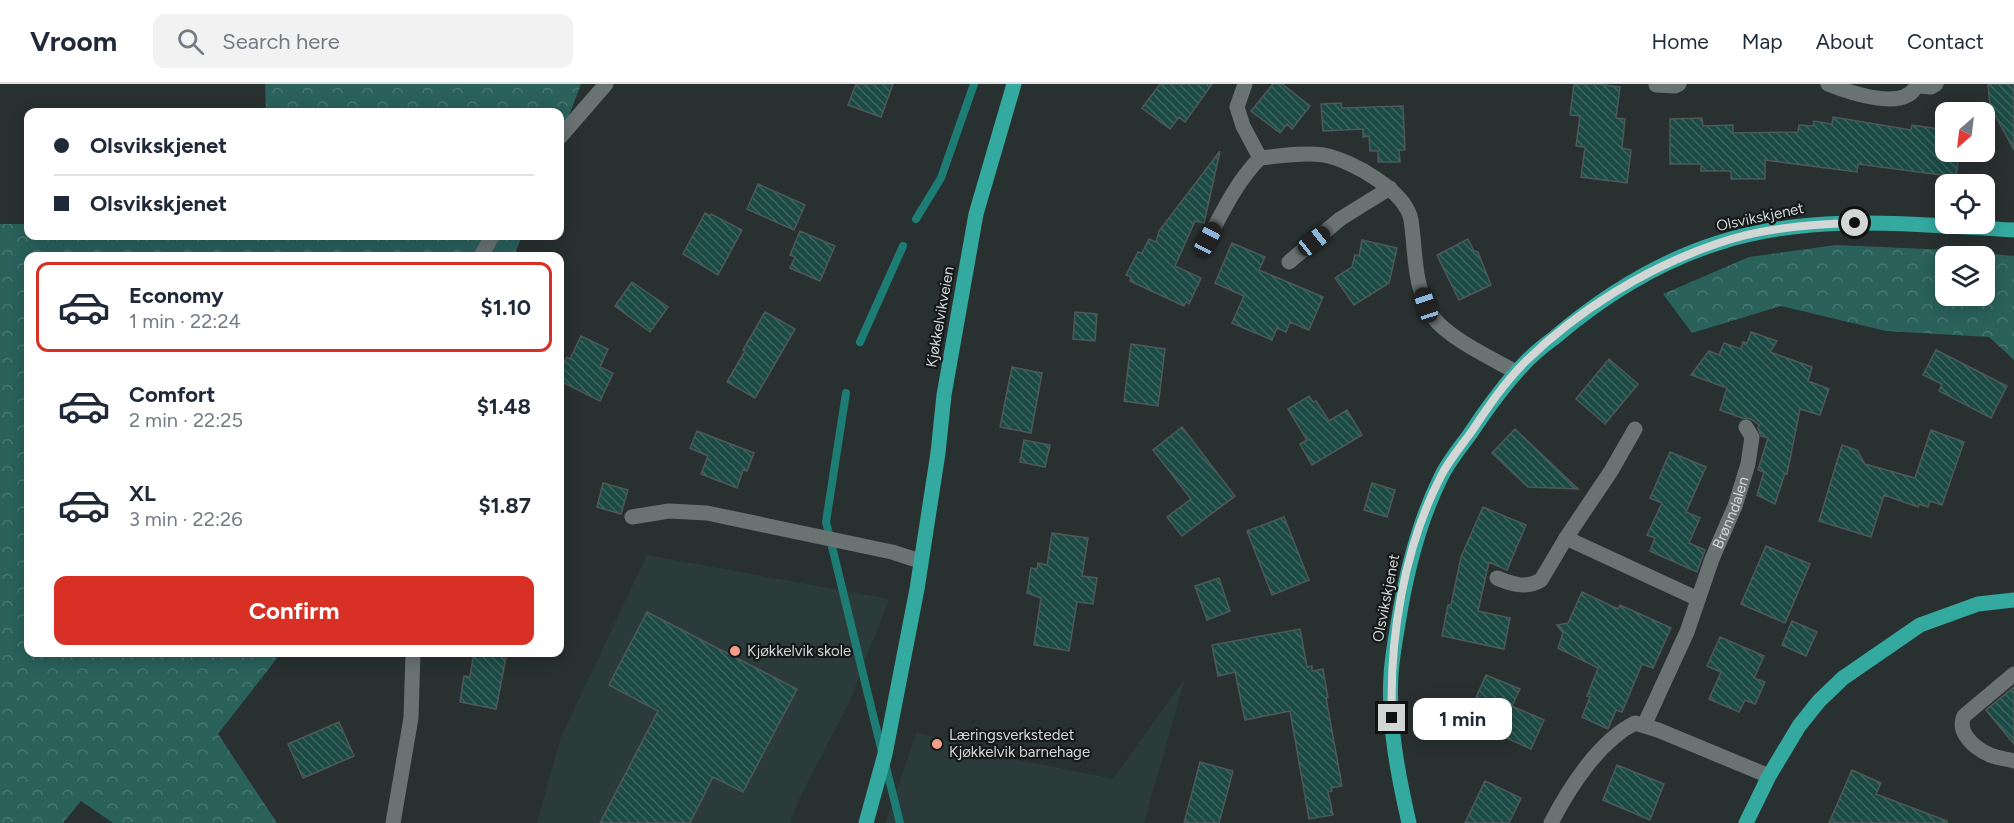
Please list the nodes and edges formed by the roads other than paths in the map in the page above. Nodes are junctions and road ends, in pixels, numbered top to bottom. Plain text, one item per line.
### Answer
1 (606, 84) edge
2 (1014, 84) edge
3 (1245, 84) edge
4 (1679, 84) edge
5 (1828, 84) edge
6 (1936, 84) edge
7 (1656, 85) edge
8 (1917, 85) edge
9 (564, 133) edge
10 (1260, 158) junction
11 (1390, 188) junction
12 (2014, 230) edge
13 (1208, 239) dead end
14 (1289, 262) dead end
15 (1516, 372) junction
16 (1746, 427) dead end
17 (1635, 429) dead end
18 (632, 517) dead end
19 (1566, 538) junction
20 (920, 561) junction
21 (1497, 578) dead end
22 (1698, 599) junction
23 (2014, 600) edge
24 (413, 657) edge
25 (2014, 674) edge
26 (1646, 726) junction
27 (2014, 761) edge
28 (1769, 776) junction
29 (393, 823) edge
30 (866, 823) edge
31 (1408, 823) edge
32 (1551, 823) edge
33 (1746, 823) edge

1 - 9 street
2 - 20 main road, Kjøkkelvikveien
3 - 10 street
4 - 7 street
5 - 8 street
6 - 8 street
10 - 11 street
10 - 13 street
11 - 14 street
11 - 15 street
12 - 15 main road, Olsvikskjenet
15 - 31 main road, Olsvikskjenet
16 - 22 street, Brønndalen
17 - 19 street
18 - 20 street
19 - 21 street
19 - 22 street
20 - 30 main road, Kjøkkelvikveien
22 - 26 street, Brønndalen
23 - 28 main road
24 - 29 street
25 - 27 street
26 - 28 street
26 - 32 street
28 - 33 main road

